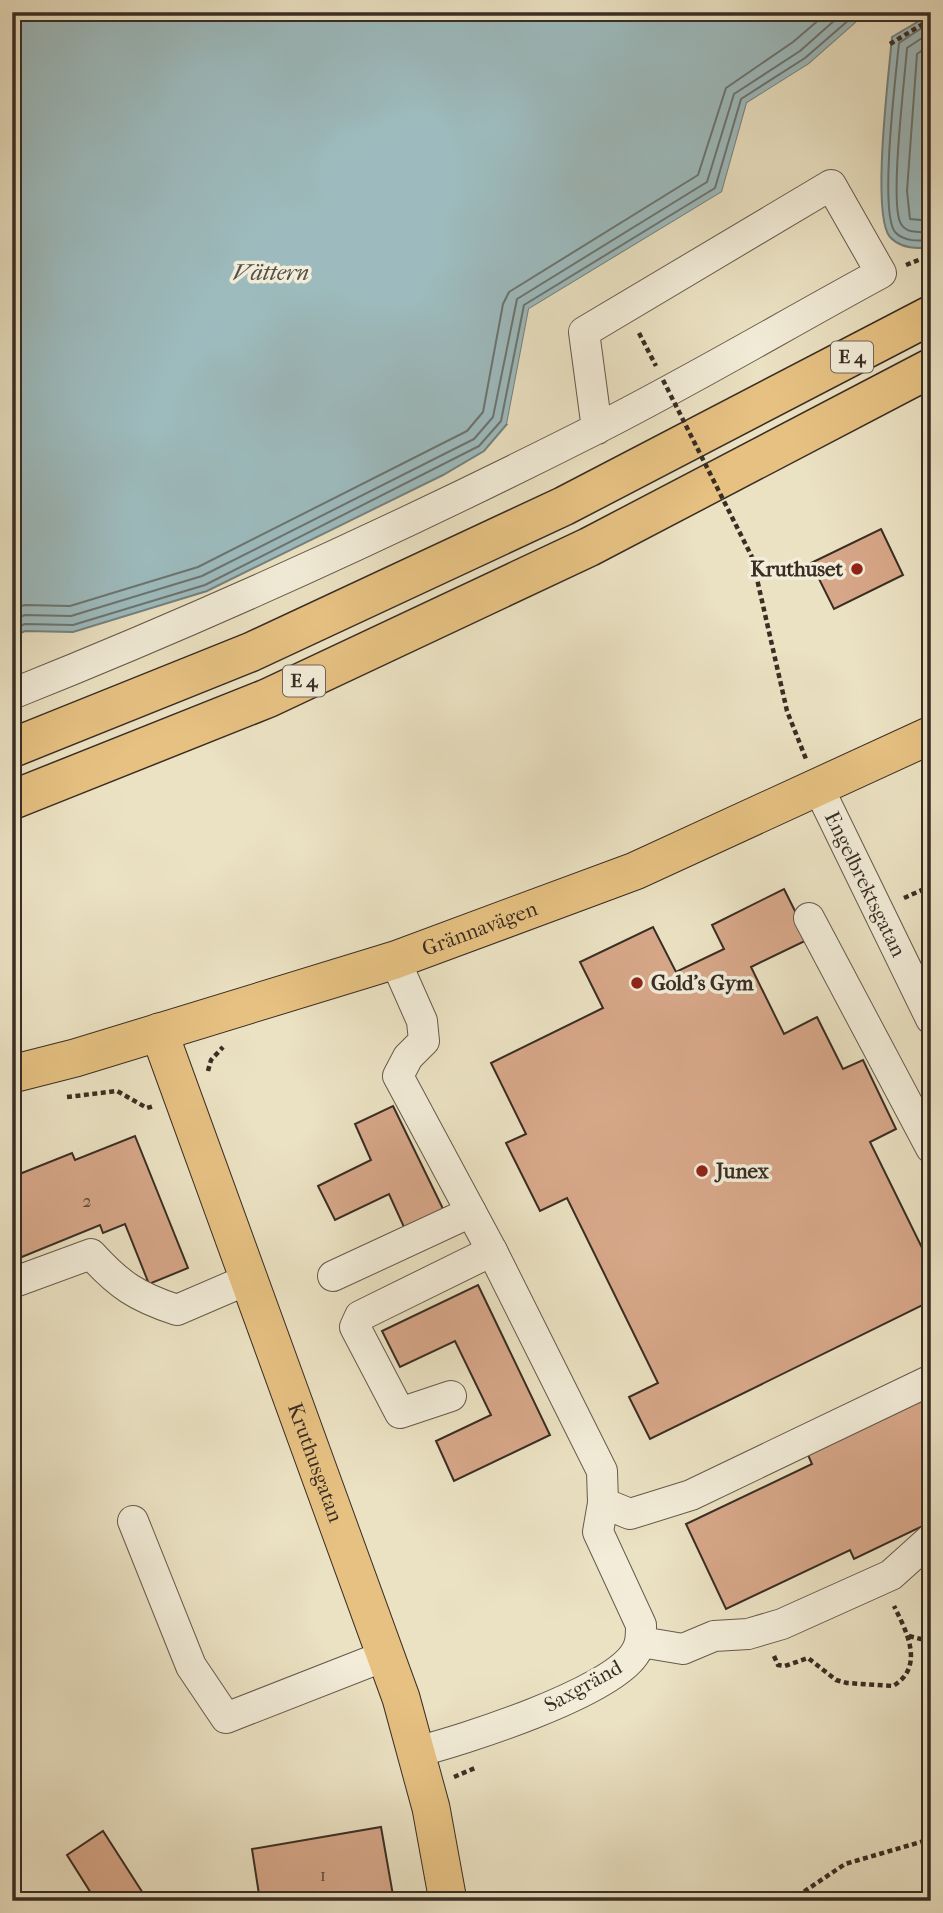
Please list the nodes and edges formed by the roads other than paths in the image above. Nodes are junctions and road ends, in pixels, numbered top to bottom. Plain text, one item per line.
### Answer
1 (931, 315) edge
2 (931, 368) edge
3 (597, 429) junction
4 (12, 694) edge
5 (931, 735) edge
6 (12, 748) edge
7 (813, 774) junction
8 (12, 800) edge
9 (809, 918) dead end
10 (395, 960) junction
11 (931, 1019) edge
12 (159, 1032) junction
13 (12, 1074) edge
14 (931, 1148) edge
15 (471, 1212) junction
16 (492, 1251) junction
17 (333, 1276) dead end
18 (249, 1279) junction
19 (12, 1283) edge
20 (931, 1380) edge
21 (451, 1396) dead end
22 (603, 1503) junction
23 (133, 1521) dead end
24 (931, 1539) edge
25 (641, 1642) junction
26 (387, 1655) junction
27 (416, 1752) junction
28 (447, 1901) edge

1 - 6 highway, E 4
2 - 8 highway, E 4
3 - 3 street
3 - 4 street
5 - 7 main road, Grännavägen
7 - 10 main road, Grännavägen
7 - 11 street, Engelbrektsgatan
9 - 14 street
10 - 12 main road, Grännavägen
10 - 15 street, Saxgränd
12 - 13 main road, Grännavägen
12 - 18 main road, Kruthusgatan
15 - 16 street, Saxgränd
15 - 17 street
16 - 21 street
16 - 22 street, Saxgränd
18 - 19 street
18 - 26 main road, Kruthusgatan
20 - 22 street
22 - 25 street, Saxgränd
23 - 26 street
24 - 25 street
25 - 27 street, Saxgränd
26 - 27 main road, Kruthusgatan
27 - 28 main road, Kruthusgatan

